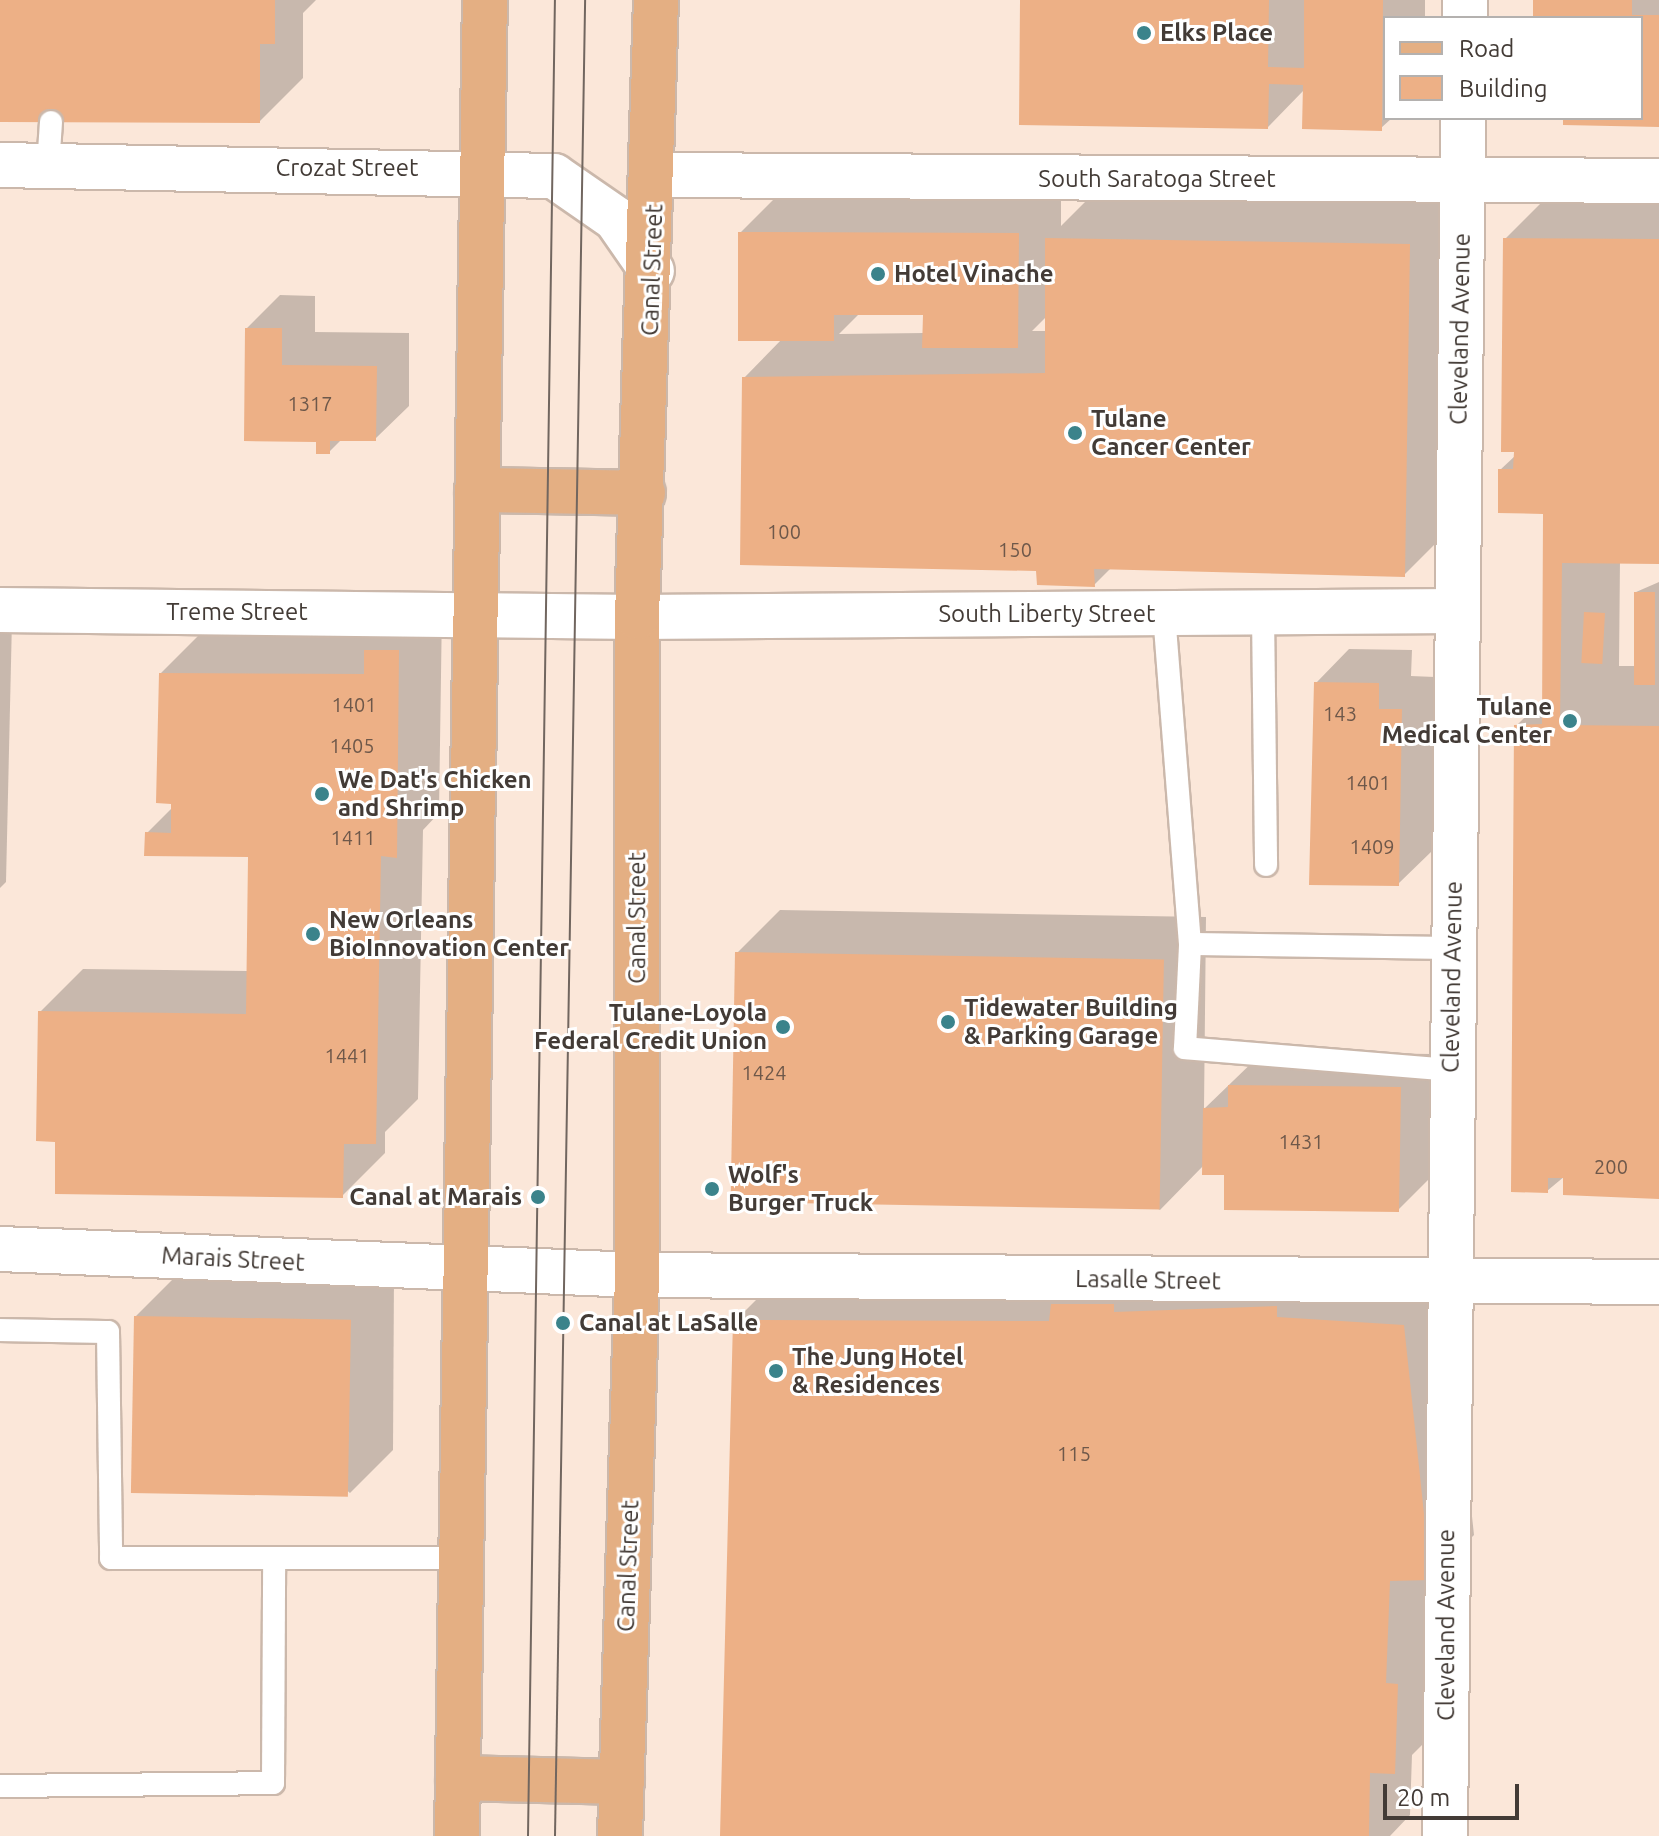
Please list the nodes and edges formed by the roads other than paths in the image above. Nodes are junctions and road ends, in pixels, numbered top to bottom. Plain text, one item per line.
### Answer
1 (485, 0) edge
2 (656, 0) edge
3 (1463, 120) edge
4 (51, 122) dead end
5 (0, 165) edge
6 (48, 166) junction
7 (482, 170) junction
8 (656, 175) junction
9 (1462, 181) junction
10 (1659, 181) edge
11 (652, 271) junction
12 (477, 490) junction
13 (643, 493) junction
14 (0, 610) edge
15 (1457, 611) junction
16 (1263, 613) junction
17 (475, 614) junction
18 (1164, 614) junction
19 (637, 617) junction
20 (1266, 865) dead end
21 (1190, 944) junction
22 (1453, 948) junction
23 (1451, 1070) junction
24 (0, 1249) edge
25 (465, 1270) junction
26 (637, 1275) junction
27 (1659, 1282) edge
28 (1449, 1283) junction
29 (0, 1330) edge
30 (274, 1558) junction
31 (461, 1558) junction
32 (458, 1778) junction
33 (622, 1782) junction
34 (0, 1786) edge
35 (457, 1836) edge
36 (620, 1836) edge
37 (1445, 1836) edge

1 - 7 main road
2 - 8 main road, Canal Street
3 - 9 street, Cleveland Avenue
4 - 6 lane
5 - 6 street, Crozat Street
6 - 7 street, Crozat Street
7 - 11 street, Crozat Street
7 - 12 main road
8 - 9 street, South Saratoga Street
8 - 11 main road, Canal Street
9 - 10 street, South Saratoga Street
9 - 15 street, Cleveland Avenue
11 - 13 main road, Canal Street
12 - 13 main road
12 - 17 main road
13 - 19 main road, Canal Street
14 - 17 street, Treme Street
15 - 16 street, South Liberty Street
15 - 22 street, Cleveland Avenue
16 - 18 street, South Liberty Street
16 - 20 lane
17 - 19 street, Treme Street
17 - 25 main road
18 - 19 street, South Liberty Street
18 - 21 lane
19 - 26 main road, Canal Street
21 - 22 lane
21 - 23 lane
22 - 23 street, Cleveland Avenue
23 - 28 street, Cleveland Avenue
24 - 25 street, Marais Street
25 - 26 street, Marais Street
25 - 31 main road
26 - 28 street, Lasalle Street
26 - 33 main road, Canal Street
27 - 28 street, Lasalle Street
28 - 37 street, Cleveland Avenue
29 - 30 lane
30 - 31 lane
30 - 34 lane
31 - 32 main road
32 - 33 main road
32 - 35 main road
33 - 36 main road, Canal Street

